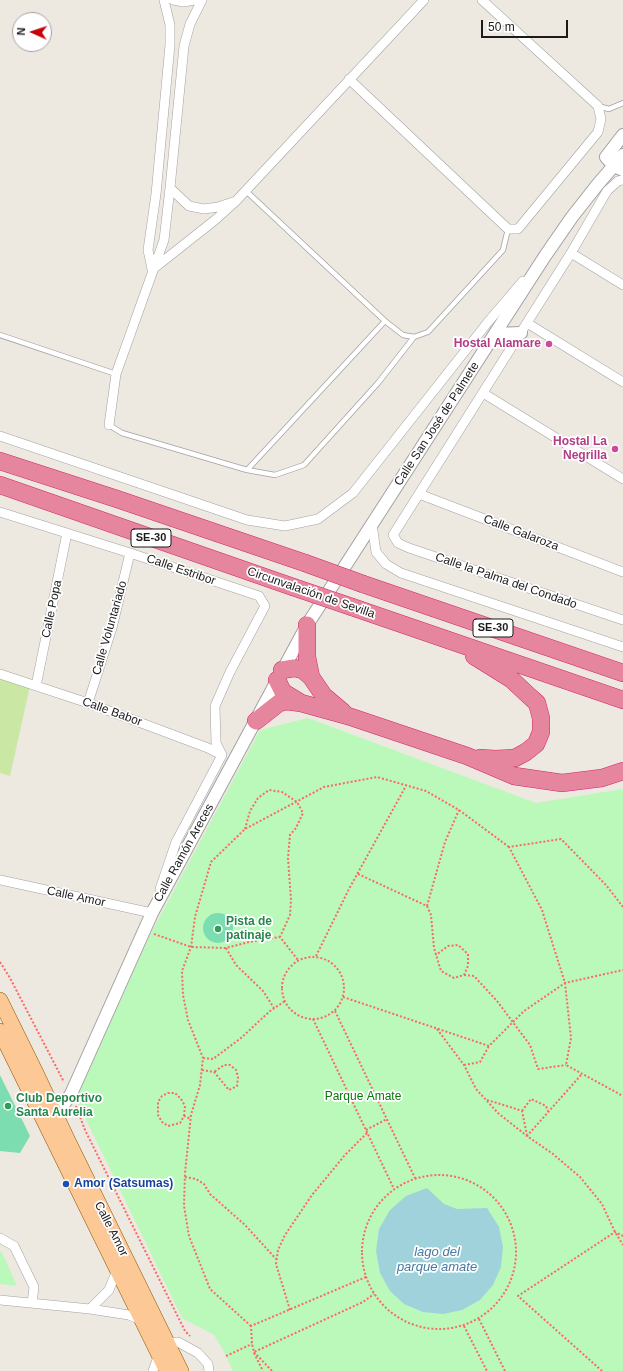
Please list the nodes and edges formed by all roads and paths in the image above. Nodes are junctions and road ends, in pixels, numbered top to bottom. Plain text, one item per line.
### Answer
1 (164, 0) edge
2 (173, 0) edge
3 (194, 0) edge
4 (202, 0) edge
5 (424, 0) edge
6 (482, 0) edge
7 (349, 79) junction
8 (623, 103) edge
9 (598, 106) junction
10 (623, 135) edge
11 (623, 155) edge
12 (618, 168) edge
13 (623, 180) edge
14 (170, 188) junction
15 (246, 191) junction
16 (236, 201) junction
17 (508, 229) junction
18 (571, 253) junction
19 (545, 256) junction
20 (152, 269) junction
21 (623, 285) edge
22 (385, 321) junction
23 (524, 328) junction
24 (495, 334) junction
25 (0, 335) edge
26 (414, 337) junction
27 (116, 374) junction
28 (623, 382) edge
29 (483, 393) junction
30 (109, 425) joint
31 (0, 436) edge
32 (0, 456) edge
33 (0, 462) edge
34 (247, 470) junction
35 (623, 479) edge
36 (3, 487) edge
37 (419, 494) junction
38 (117, 499) junction
39 (0, 512) edge
40 (372, 524) junction
41 (67, 533) junction
42 (394, 534) joint
43 (130, 553) junction
44 (623, 572) edge
45 (332, 587) joint
46 (623, 620) edge
47 (307, 625) junction
48 (449, 640) junction
49 (623, 647) edge
50 (623, 673) edge
51 (0, 674) edge
52 (280, 675) junction
53 (311, 677) junction
54 (36, 686) junction
55 (623, 700) edge
56 (88, 703) junction
57 (301, 703) junction
58 (348, 716) junction
59 (256, 721) junction
60 (222, 755) junction
61 (467, 756) junction
62 (623, 771) edge
63 (406, 786) junction
64 (297, 802) junction
65 (460, 810) junction
66 (245, 829) junction
67 (509, 847) junction
68 (358, 874) junction
69 (0, 880) edge
70 (427, 906) junction
71 (623, 907) edge
72 (152, 914) junction
73 (143, 931) junction
74 (280, 937) junction
75 (191, 947) junction
76 (226, 948) junction
77 (436, 955) junction
78 (316, 956) junction
79 (298, 960) junction
80 (0, 962) edge
81 (623, 970) edge
82 (464, 975) junction
83 (565, 983) junction
84 (343, 997) junction
85 (0, 1000) edge
86 (285, 1001) junction
87 (274, 1008) junction
88 (335, 1010) junction
89 (313, 1019) junction
90 (512, 1022) junction
91 (436, 1029) junction
92 (0, 1032) edge
93 (489, 1046) junction
94 (203, 1058) junction
95 (464, 1065) junction
96 (566, 1065) junction
97 (202, 1070) junction
98 (214, 1072) junction
99 (581, 1074) junction
100 (67, 1088) dead end
101 (623, 1096) edge
102 (486, 1100) junction
103 (76, 1106) dead end
104 (548, 1110) dead end
105 (522, 1111) junction
106 (184, 1116) junction
107 (50, 1118) junction
108 (191, 1119) junction
109 (387, 1119) junction
110 (366, 1132) junction
111 (527, 1136) junction
112 (185, 1177) junction
113 (415, 1178) junction
114 (394, 1189) junction
115 (615, 1232) junction
116 (623, 1236) edge
117 (0, 1238) edge
118 (623, 1245) edge
119 (277, 1260) junction
120 (117, 1270) junction
121 (366, 1277) junction
122 (374, 1294) junction
123 (0, 1300) edge
124 (32, 1303) junction
125 (90, 1310) junction
126 (290, 1310) junction
127 (479, 1319) junction
128 (142, 1320) junction
129 (251, 1326) junction
130 (464, 1326) junction
131 (161, 1329) junction
132 (190, 1337) dead end
133 (252, 1344) junction
134 (163, 1349) junction
135 (254, 1352) junction
136 (226, 1356) dead end
137 (153, 1371) edge
138 (167, 1371) edge
139 (181, 1371) edge
140 (209, 1371) edge
141 (263, 1371) edge
142 (272, 1371) edge
143 (486, 1371) edge
144 (505, 1371) edge
145 (602, 1371) edge

1 - 20 street
2 - 3 street
4 - 14 street
5 - 7 street
6 - 9 street
7 - 15 street
7 - 17 street
8 - 9 lane
9 - 17 street
10 - 12 street
11 - 12 street, Calle San José de Palmete
12 - 19 street, Calle San José de Palmete
13 - 18 street, Calle San José de Palmete
14 - 16 street
14 - 20 street
15 - 16 street
15 - 22 lane
16 - 20 street
17 - 26 lane
18 - 21 street
18 - 23 street, Calle San José de Palmete
19 - 24 street, Calle San José de Palmete
19 - 31 street
20 - 27 street
22 - 26 lane
22 - 34 lane
23 - 24 street
23 - 28 street
23 - 29 street, Calle San José de Palmete
24 - 40 street, Calle San José de Palmete
25 - 27 lane
26 - 34 lane
27 - 30 street
29 - 35 street
29 - 37 street, Calle San José de Palmete
30 - 34 lane
32 - 38 highway
33 - 38 highway, SE-30
36 - 48 highway, Circunvalación de Sevilla / SE-30, bridge
37 - 42 street, Calle San José de Palmete
37 - 44 street, Calle Galaroza
38 - 50 highway, SE-30, bridge
39 - 41 street, Calle Estribor
40 - 45 street, Calle San José de Palmete
40 - 49 street
41 - 43 street, Calle Estribor
41 - 54 street, Calle Popa
42 - 46 street, Calle la Palma del Condado
43 - 56 street, Calle Voluntariado
43 - 60 street, Calle Estribor
45 - 47 street, Calle Ramón Areces
47 - 52 street, Calle Ramón Areces
47 - 53 highway
48 - 55 highway, Circunvalación de Sevilla / SE-30
48 - 61 highway
51 - 54 street, Calle Babor
52 - 53 highway
52 - 57 highway
52 - 59 street, Calle Ramón Areces
53 - 58 highway
54 - 56 street, Calle Babor
56 - 60 street, Calle Babor
57 - 58 highway
57 - 59 highway
58 - 61 highway
59 - 72 street, Calle Ramón Areces
60 - 72 street
61 - 62 highway
63 - 64 path
63 - 65 path
63 - 68 path
64 - 66 path
64 - 66 path
64 - 74 path
65 - 67 path
65 - 70 path
66 - 75 path
67 - 71 path
67 - 83 path
68 - 70 path
68 - 78 path
69 - 72 street, Calle Amor
70 - 77 path
72 - 73 street, Calle Ramón Areces
73 - 75 path
73 - 107 street, Calle Ramón Areces
74 - 76 path
74 - 79 path
75 - 76 path
75 - 94 path
76 - 87 path
77 - 82 path
77 - 82 path
78 - 79 path
78 - 84 path
79 - 86 path
80 - 100 path
81 - 83 path
82 - 90 path
83 - 90 path
83 - 96 path
84 - 88 path
84 - 91 path
85 - 107 main road, Calle Amor
86 - 87 path
86 - 89 path
87 - 94 path
88 - 89 path
88 - 109 path
89 - 110 path
90 - 93 path
90 - 96 path
91 - 93 path
91 - 95 path
92 - 107 main road, Calle Amor
93 - 95 path
94 - 97 path
95 - 102 path
96 - 99 path
97 - 98 path
97 - 108 path
98 - 98 path
99 - 101 path
99 - 111 path
102 - 105 path
102 - 111 path
103 - 132 path
104 - 105 path
105 - 111 path
106 - 106 path
106 - 108 path
107 - 120 main road, Calle Amor
107 - 131 main road, Calle Amor
108 - 112 path
109 - 110 path
109 - 113 path
110 - 114 path
110 - 119 path
111 - 115 path
112 - 119 path
112 - 129 path
113 - 114 path
113 - 127 path
114 - 121 path
115 - 116 path
115 - 118 path
115 - 145 path
117 - 124 street
119 - 126 path
120 - 125 street
120 - 128 main road, Calle Amor
121 - 122 path
121 - 126 path
122 - 130 path
122 - 135 path
123 - 124 street
124 - 125 street
125 - 128 street
126 - 129 path
127 - 130 path
127 - 144 path
128 - 131 street
128 - 134 main road, Calle Amor
129 - 133 path
130 - 143 path
131 - 134 main road, Calle Amor
133 - 135 path
133 - 136 path
134 - 137 street
134 - 138 main road, Calle Amor
134 - 139 main road, Calle Amor
134 - 140 street
135 - 141 path
135 - 142 path

